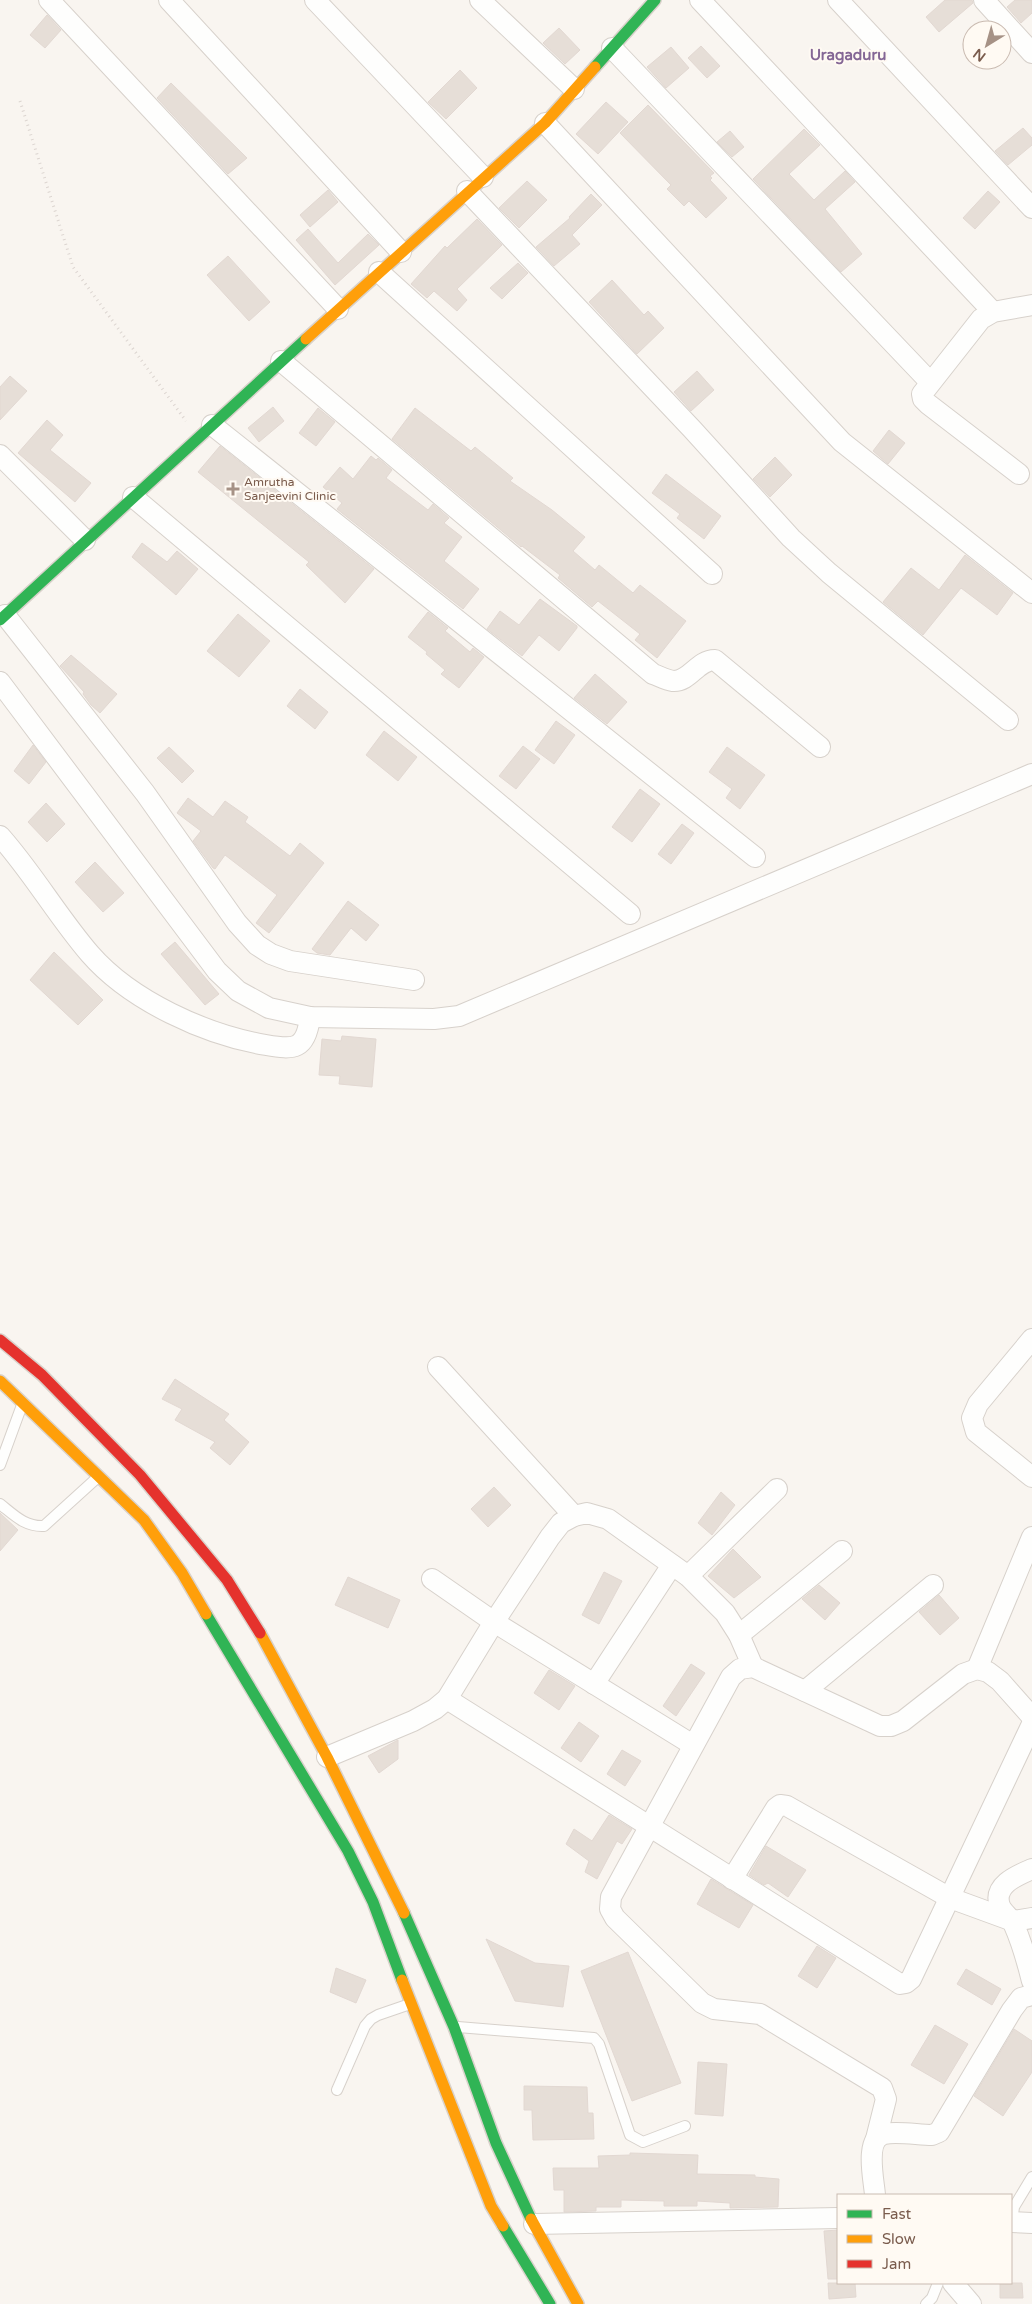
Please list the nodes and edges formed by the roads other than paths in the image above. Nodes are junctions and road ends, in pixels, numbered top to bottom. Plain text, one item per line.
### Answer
1 (49, 0) edge
2 (169, 0) edge
3 (314, 0) edge
4 (480, 0) edge
5 (655, 0) edge
6 (700, 0) edge
7 (838, 0) edge
8 (984, 0) edge
9 (612, 48) junction
10 (1032, 53) edge
11 (574, 90) junction
12 (544, 123) junction
13 (483, 177) junction
14 (467, 191) junction
15 (1032, 208) edge
16 (401, 252) junction
17 (379, 272) junction
18 (1032, 305) edge
19 (338, 310) junction
20 (993, 312) junction
21 (281, 361) junction
22 (930, 382) junction
23 (205, 432) junction
24 (0, 455) edge
25 (1019, 474) dead end
26 (133, 497) junction
27 (85, 540) junction
28 (712, 574) dead end
29 (1032, 593) edge
30 (3, 618) edge
31 (0, 682) edge
32 (1008, 720) dead end
33 (820, 747) dead end
34 (1032, 774) edge
35 (0, 836) edge
36 (755, 857) dead end
37 (630, 914) dead end
38 (414, 980) dead end
39 (310, 1017) junction
40 (1032, 1339) edge
41 (0, 1340) edge
42 (438, 1367) dead end
43 (0, 1381) edge
44 (23, 1403) junction
45 (0, 1465) edge
46 (99, 1476) junction
47 (1032, 1476) edge
48 (778, 1488) dead end
49 (0, 1504) edge
50 (154, 1512) junction
51 (574, 1516) junction
52 (1032, 1537) edge
53 (842, 1551) dead end
54 (672, 1565) junction
55 (688, 1576) junction
56 (432, 1579) dead end
57 (933, 1585) dead end
58 (494, 1622) junction
59 (739, 1635) junction
60 (753, 1667) junction
61 (977, 1669) junction
62 (594, 1684) junction
63 (805, 1691) junction
64 (447, 1699) junction
65 (1032, 1717) edge
66 (1032, 1724) edge
67 (693, 1745) junction
68 (328, 1757) junction
69 (649, 1828) junction
70 (1032, 1869) edge
71 (732, 1879) junction
72 (950, 1898) junction
73 (1022, 1920) edge
74 (1032, 1980) edge
75 (1032, 1995) edge
76 (412, 2004) junction
77 (454, 2027) junction
78 (336, 2090) dead end
79 (685, 2126) dead end
80 (876, 2139) junction
81 (1032, 2177) edge
82 (876, 2194) edge
83 (1012, 2217) edge
84 (837, 2218) edge
85 (1012, 2222) edge
86 (1032, 2223) edge
87 (534, 2224) junction
88 (938, 2284) edge
89 (954, 2284) edge
90 (550, 2304) edge
91 (578, 2304) edge
92 (926, 2304) edge
93 (971, 2304) edge

1 - 19 street
2 - 16 street
3 - 13 street
4 - 11 street
5 - 9 main road
6 - 20 street
7 - 15 street
8 - 10 street
9 - 11 main road
9 - 22 street
11 - 12 main road
12 - 13 main road
12 - 29 street
13 - 14 main road
14 - 16 main road
14 - 32 street
16 - 17 main road
17 - 19 main road
17 - 28 street
18 - 20 street
19 - 21 main road
20 - 22 street
21 - 23 main road
21 - 33 street
22 - 25 street
23 - 26 main road
23 - 36 street
24 - 27 street
26 - 27 main road
26 - 37 street
27 - 30 main road
30 - 38 street
31 - 39 street
34 - 39 street
35 - 39 street
40 - 47 street
41 - 50 main road
42 - 51 street
43 - 44 main road
44 - 45 lane
44 - 46 main road
46 - 49 lane
46 - 50 main road
48 - 55 street
50 - 68 main road
50 - 76 main road
51 - 54 street
51 - 58 street
52 - 61 street
53 - 59 street
54 - 55 street
54 - 62 street
55 - 59 street
56 - 58 street
57 - 63 street
58 - 62 street
58 - 64 street
59 - 60 street
60 - 63 street
60 - 67 street
61 - 63 street
61 - 65 street
62 - 67 street
64 - 68 street
64 - 69 street
66 - 72 street
67 - 69 street
68 - 77 main road
69 - 71 street
69 - 80 street
70 - 73 street
71 - 72 street
71 - 72 street
72 - 73 street
73 - 74 street
75 - 80 street
76 - 78 lane
76 - 90 main road
77 - 79 lane
77 - 87 main road
80 - 82 street
81 - 83 lane
84 - 87 street
85 - 86 street
87 - 91 main road
88 - 92 lane
89 - 93 street

